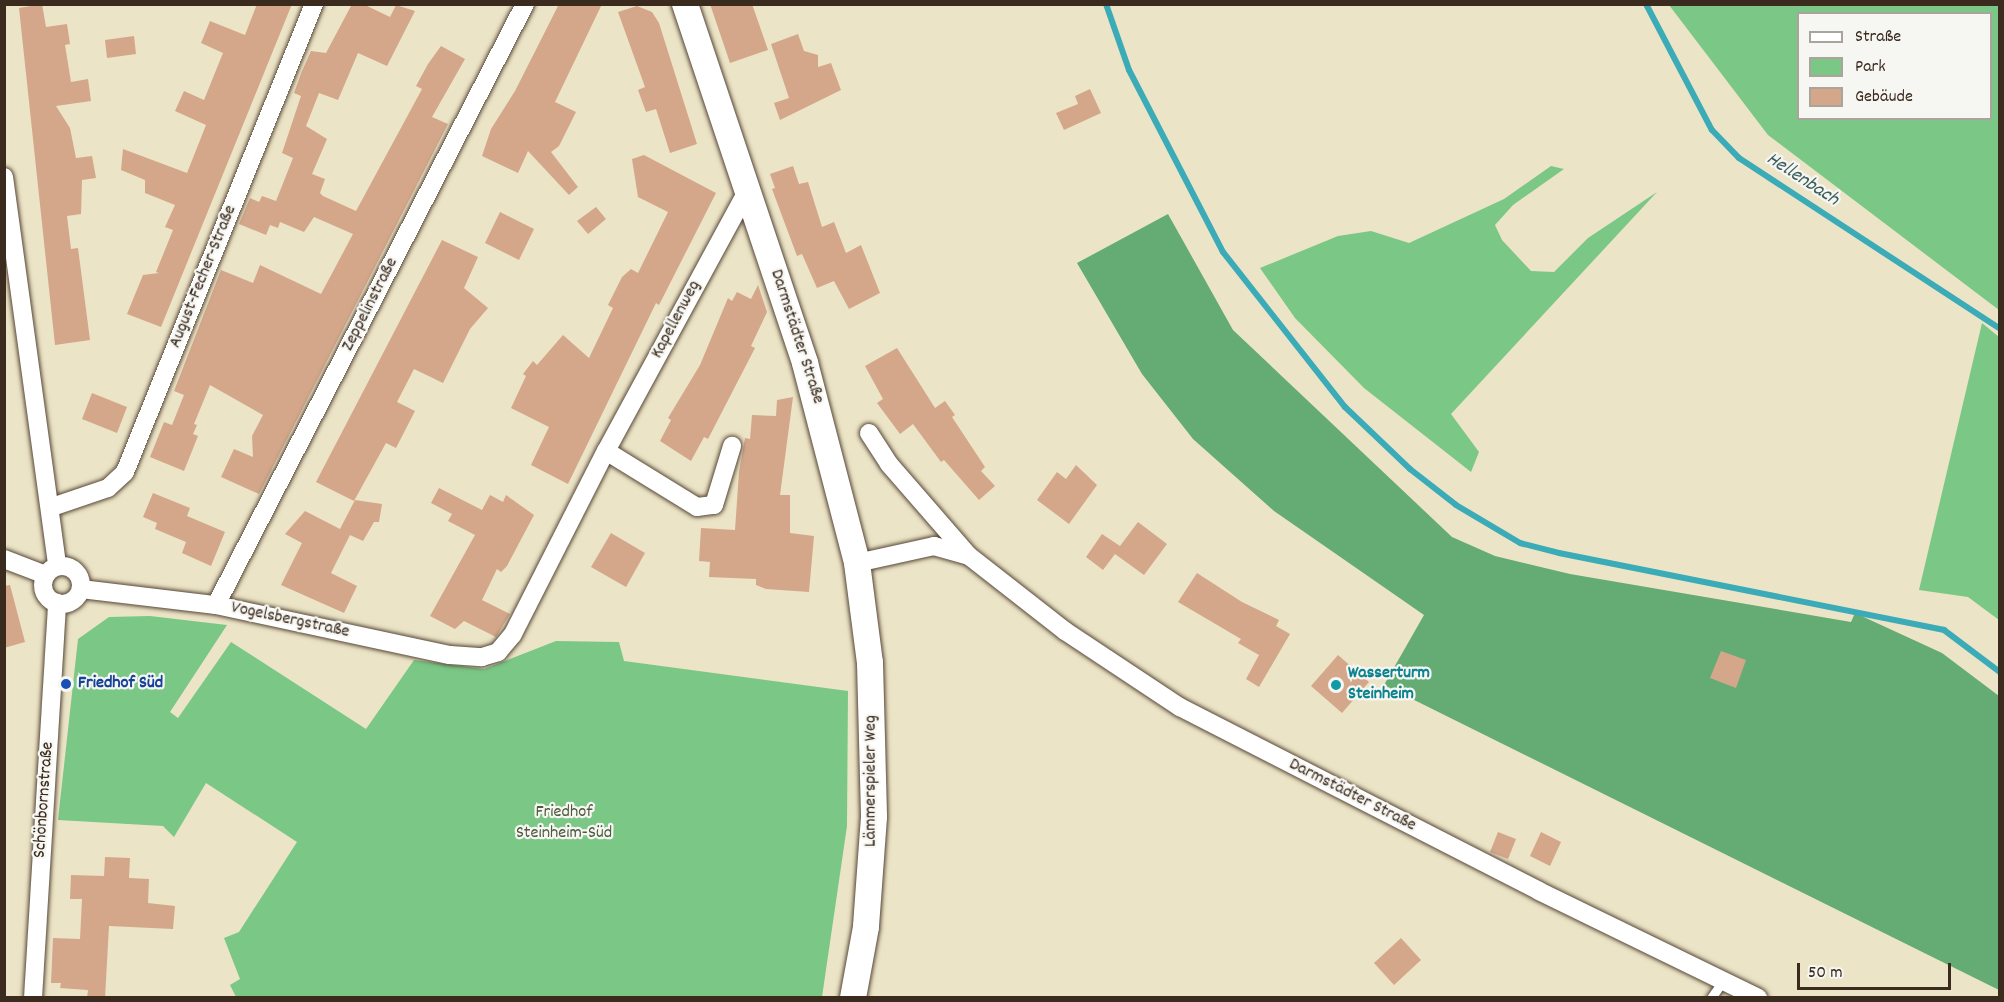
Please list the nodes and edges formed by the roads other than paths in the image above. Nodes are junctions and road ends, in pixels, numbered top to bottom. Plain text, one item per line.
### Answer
1 (314, 4) edge
2 (525, 4) edge
3 (684, 4) edge
4 (4, 177) edge
5 (748, 189) junction
6 (869, 433) dead end
7 (732, 446) dead end
8 (606, 451) junction
9 (52, 507) junction
10 (969, 556) junction
11 (4, 559) edge
12 (857, 563) junction
13 (52, 570) junction
14 (81, 589) junction
15 (57, 603) junction
16 (216, 605) junction
17 (498, 652) joint
18 (1723, 981) junction
19 (33, 998) edge
20 (853, 998) edge
21 (1711, 998) edge
22 (1758, 998) edge

1 - 9 street, August-Fecher-Straße
2 - 16 street, Zeppelinstraße
3 - 5 street, Darmstädter Straße
4 - 9 street, Schönbornstraße
5 - 8 street, Kapellenweg
5 - 12 street, Darmstädter Straße
6 - 10 street, Darmstädter Straße
7 - 8 street
8 - 17 street, Kapellenweg
9 - 13 street, Schönbornstraße
10 - 12 street, Darmstädter Straße
10 - 18 street, Darmstädter Straße
11 - 13 street
12 - 20 street, Lämmerspieler Weg
13 - 14 street
13 - 15 street, Schönbornstraße
14 - 15 street
14 - 16 street, Vogelsbergstraße
15 - 19 street, Schönbornstraße
16 - 17 street, Vogelsbergstraße
18 - 21 lane
18 - 22 street, Darmstädter Straße

